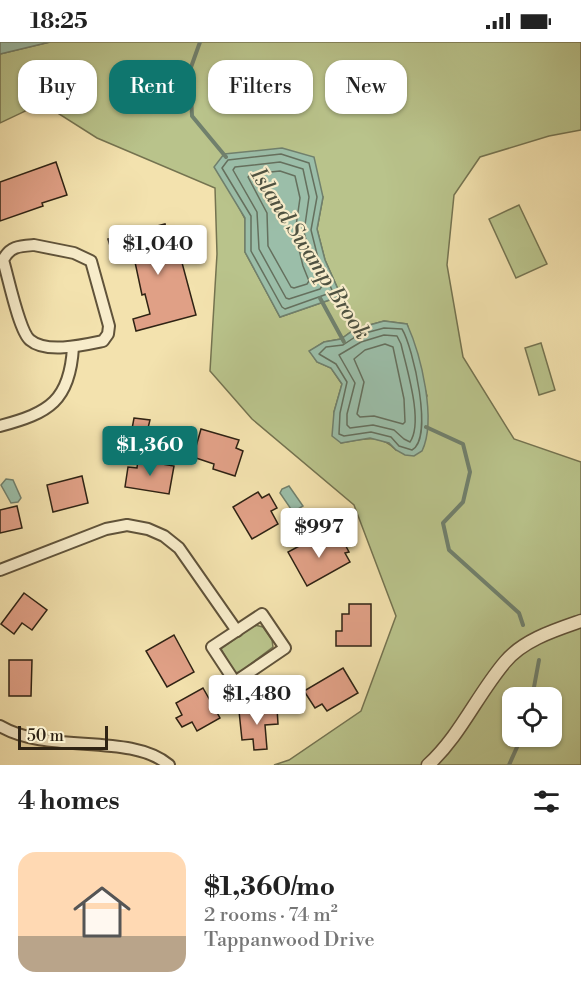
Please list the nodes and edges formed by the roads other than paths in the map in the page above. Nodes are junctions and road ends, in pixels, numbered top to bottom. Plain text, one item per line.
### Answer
1 (73, 347) junction
2 (0, 426) edge
3 (0, 570) edge
4 (581, 621) edge
5 (237, 631) junction
6 (0, 726) edge
7 (169, 765) edge
8 (428, 765) edge

1 - 1 street
1 - 2 street
3 - 5 street
4 - 8 street
5 - 5 street
6 - 7 street

